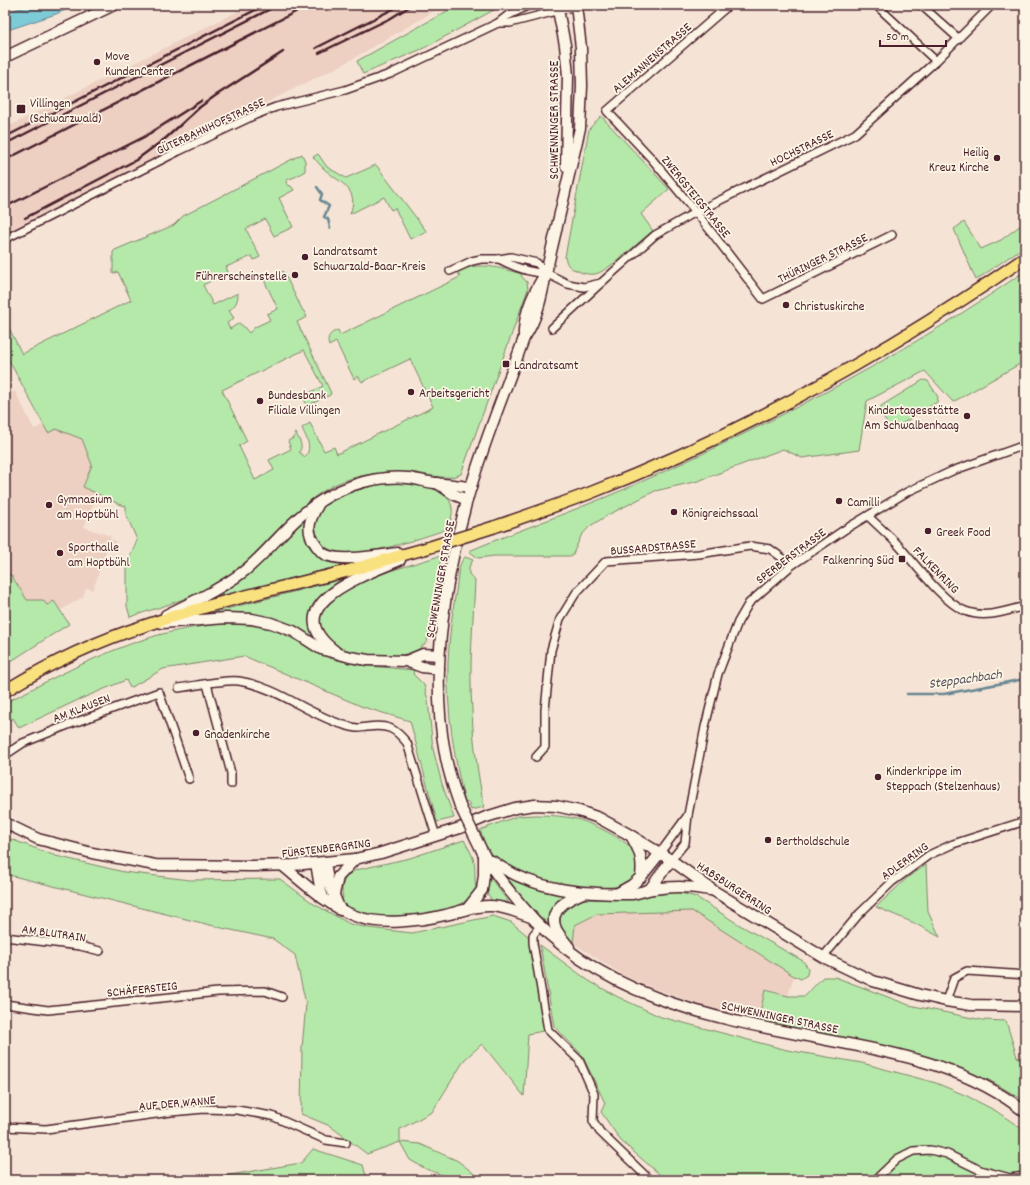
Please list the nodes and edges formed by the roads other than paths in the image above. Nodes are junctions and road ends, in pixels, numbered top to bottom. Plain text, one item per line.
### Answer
1 (114, 5) edge
2 (529, 5) edge
3 (577, 5) edge
4 (729, 5) edge
5 (876, 5) edge
6 (921, 5) edge
7 (992, 5) edge
8 (558, 7) edge
9 (498, 23) junction
10 (959, 39) junction
11 (5, 57) edge
12 (936, 61) junction
13 (607, 111) joint
14 (566, 188) junction
15 (696, 212) junction
16 (892, 235) dead end
17 (5, 239) edge
18 (1025, 258) edge
19 (500, 259) junction
20 (450, 271) dead end
21 (546, 273) junction
22 (601, 283) junction
23 (763, 299) joint
24 (552, 328) dead end
25 (1025, 445) edge
26 (436, 483) junction
27 (471, 488) junction
28 (467, 500) junction
29 (321, 502) junction
30 (868, 516) junction
31 (423, 550) junction
32 (792, 565) junction
33 (1025, 606) edge
34 (146, 625) junction
35 (339, 654) junction
36 (439, 655) junction
37 (406, 661) junction
38 (439, 669) junction
39 (207, 684) junction
40 (178, 688) dead end
41 (5, 691) edge
42 (5, 754) edge
43 (536, 757) dead end
44 (189, 779) dead end
45 (231, 784) dead end
46 (688, 815) junction
47 (1025, 821) edge
48 (5, 823) edge
49 (630, 835) junction
50 (436, 836) junction
51 (483, 853) junction
52 (660, 853) junction
53 (355, 859) junction
54 (671, 860) junction
55 (321, 863) junction
56 (283, 866) junction
57 (641, 877) junction
58 (650, 889) junction
59 (714, 891) junction
60 (584, 893) junction
61 (618, 893) junction
62 (334, 894) junction
63 (323, 898) junction
64 (468, 908) junction
65 (340, 910) junction
66 (531, 917) junction
67 (540, 926) junction
68 (5, 937) edge
69 (100, 951) dead end
70 (575, 956) junction
71 (823, 957) junction
72 (1025, 975) edge
73 (282, 997) dead end
74 (946, 1001) junction
75 (5, 1004) edge
76 (1025, 1006) edge
77 (1025, 1112) edge
78 (5, 1127) edge
79 (346, 1143) dead end
80 (1025, 1176) edge
81 (650, 1180) edge
82 (875, 1180) edge

1 - 11 main road
2 - 9 street, GÜTERBAHNHOFSTRASSE
3 - 8 street, GÜTERBAHNHOFSTRASSE
3 - 14 main road, SCHWENNINGER STRASSE
4 - 13 street, ALEMANNENSTRASSE
5 - 12 street
6 - 10 street
7 - 10 street, HOCHSTRASSE
8 - 9 street, GÜTERBAHNHOFSTRASSE
8 - 14 main road, SCHWENNINGER STRASSE
9 - 17 street, GÜTERBAHNHOFSTRASSE
10 - 12 street, HOCHSTRASSE
12 - 15 street, HOCHSTRASSE
13 - 15 street, ZWERGSTEIGSTRASSE
14 - 21 main road, SCHWENNINGER STRASSE
15 - 22 street, HOCHSTRASSE
15 - 23 street, ZWERGSTEIGSTRASSE
16 - 23 street, THÜRINGER STRASSE
18 - 31 main road, bridge
19 - 20 street
19 - 21 street
19 - 21 street
21 - 22 street
21 - 27 main road, SCHWENNINGER STRASSE
22 - 24 street, HOCHSTRASSE
25 - 30 street, SPERBERSTRASSE
26 - 27 main road
26 - 28 main road
26 - 29 main road
27 - 28 main road, SCHWENNINGER STRASSE
28 - 36 main road, SCHWENNINGER STRASSE
29 - 31 main road
29 - 34 main road
30 - 32 street, SPERBERSTRASSE
30 - 33 street, FALKENRING
31 - 34 main road
31 - 35 main road
32 - 43 street, BUSSARDSTRASSE
32 - 46 street, SPERBERSTRASSE
34 - 35 main road
34 - 41 main road
35 - 37 main road
36 - 37 main road
36 - 38 main road, SCHWENNINGER STRASSE
37 - 38 main road
38 - 51 main road, SCHWENNINGER STRASSE, bridge
39 - 40 street
39 - 45 street
39 - 50 street
42 - 44 street, AM KLAUSEN
46 - 52 street, SPERBERSTRASSE
46 - 54 street, SPERBERSTRASSE
47 - 71 street, ADLERRING
48 - 56 main road, FÜRSTENBERGRING
49 - 50 main road, HABSBURGERRING
49 - 52 main road, HABSBURGERRING
49 - 57 main road
50 - 53 main road, FÜRSTENBERGRING
51 - 60 main road
51 - 64 main road
51 - 66 main road, SCHWENNINGER STRASSE
52 - 54 main road, HABSBURGERRING
52 - 57 main road
53 - 55 main road, FÜRSTENBERGRING
53 - 62 main road
54 - 58 main road
54 - 59 main road, HABSBURGERRING
55 - 56 main road, FÜRSTENBERGRING
55 - 62 main road
55 - 63 main road
56 - 63 main road
57 - 61 main road
58 - 59 main road
58 - 61 main road
59 - 71 main road, HABSBURGERRING
60 - 61 main road
60 - 70 main road
62 - 65 main road
63 - 65 main road
64 - 65 main road
64 - 66 main road
66 - 67 main road, SCHWENNINGER STRASSE
67 - 70 main road, SCHWENNINGER STRASSE
67 - 81 street
68 - 69 street, AM BLUTRAIN
70 - 77 main road, SCHWENNINGER STRASSE
71 - 74 main road, HABSBURGERRING
72 - 74 street
73 - 75 street, SCHÄFERSTEIG
74 - 76 main road, HABSBURGERRING
78 - 79 street, AUF DER WANNE
80 - 82 street

